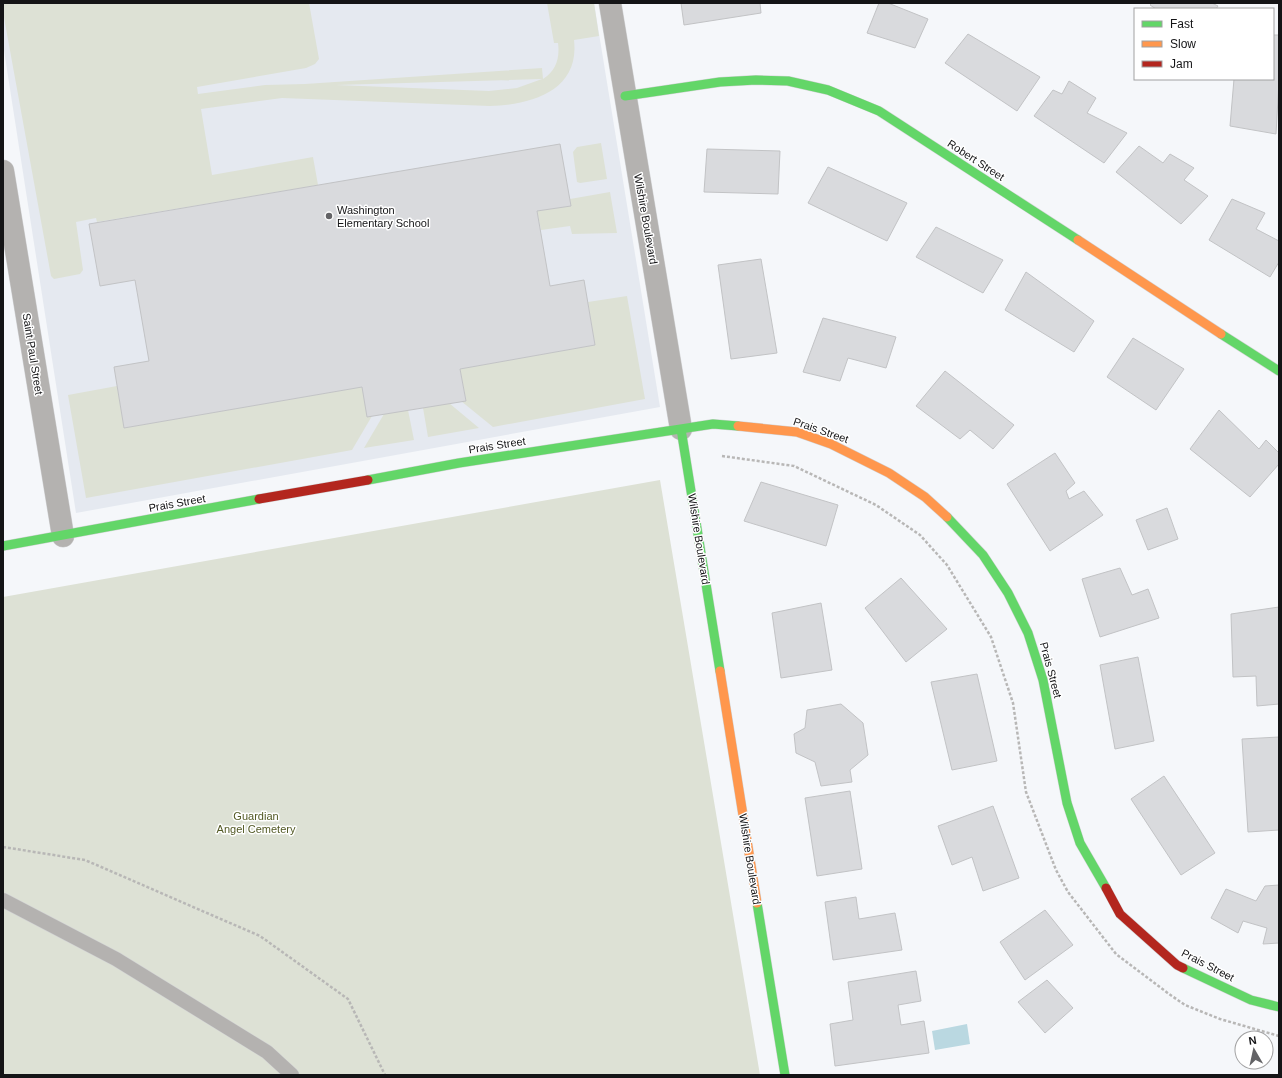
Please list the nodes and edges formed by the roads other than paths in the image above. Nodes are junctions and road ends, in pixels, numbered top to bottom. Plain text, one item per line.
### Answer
1 (610, 3) edge
2 (625, 96) junction
3 (3, 171) edge
4 (1279, 371) edge
5 (681, 429) junction
6 (63, 536) junction
7 (3, 546) edge
8 (3, 900) edge
9 (1279, 1007) edge
10 (292, 1075) edge
11 (785, 1075) edge

1 - 2 street, Wilshire Boulevard
2 - 4 street, Robert Street
2 - 5 street, Wilshire Boulevard
3 - 6 street, Saint Paul Street
5 - 6 street, Prais Street
5 - 9 street, Prais Street
5 - 11 street, Wilshire Boulevard
6 - 7 street, Prais Street
8 - 10 lane

